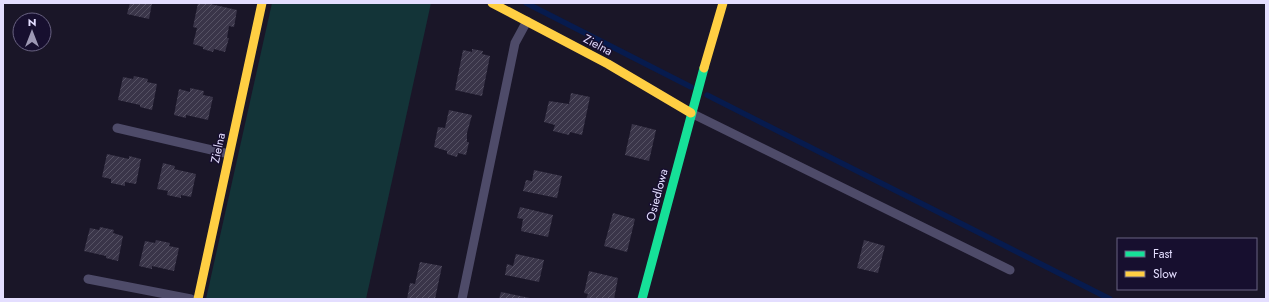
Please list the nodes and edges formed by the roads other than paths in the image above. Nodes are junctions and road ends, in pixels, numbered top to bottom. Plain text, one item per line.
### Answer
1 (262, 3) edge
2 (492, 3) edge
3 (723, 3) edge
4 (527, 21) junction
5 (691, 113) junction
6 (118, 128) dead end
7 (229, 154) junction
8 (1010, 270) dead end
9 (88, 279) dead end
10 (191, 299) edge
11 (198, 299) edge
12 (462, 299) edge
13 (642, 299) edge

1 - 7 street, Zielna
2 - 4 street, Zielna
3 - 5 street, Osiedlowa
4 - 5 street, Zielna
4 - 12 lane
5 - 8 lane
5 - 13 street, Osiedlowa
6 - 7 lane
7 - 11 street, Zielna
9 - 10 lane

